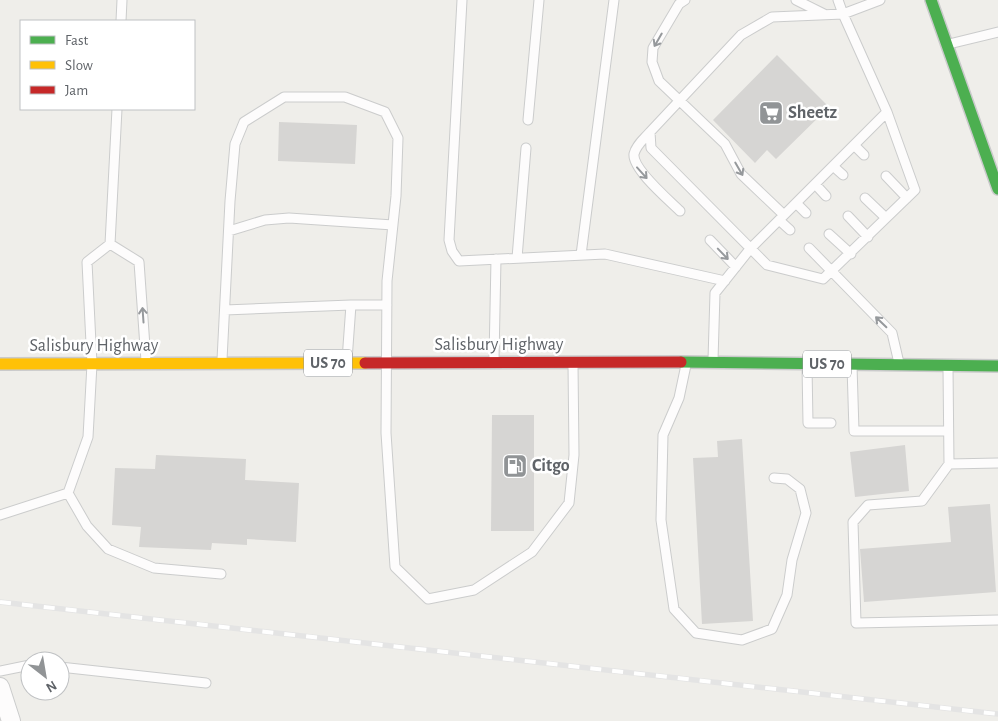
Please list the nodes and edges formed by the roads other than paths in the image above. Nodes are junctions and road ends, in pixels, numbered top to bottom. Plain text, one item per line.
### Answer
1 (122, 0) edge
2 (462, 0) edge
3 (539, 0) edge
4 (614, 0) edge
5 (685, 0) edge
6 (796, 0) edge
7 (838, 0) edge
8 (880, 0) edge
9 (931, 0) edge
10 (825, 14) junction
11 (844, 14) junction
12 (121, 20) edge
13 (998, 32) edge
14 (946, 44) junction
15 (680, 101) junction
16 (117, 110) edge
17 (887, 112) junction
18 (528, 120) dead end
19 (650, 132) junction
20 (854, 145) junction
21 (526, 148) dead end
22 (864, 155) dead end
23 (833, 166) junction
24 (843, 175) dead end
25 (886, 176) dead end
26 (815, 184) junction
27 (998, 188) edge
28 (826, 196) dead end
29 (866, 198) dead end
30 (907, 198) junction
31 (796, 203) junction
32 (680, 212) dead end
33 (806, 213) dead end
34 (848, 216) dead end
35 (781, 217) junction
36 (886, 218) junction
37 (393, 225) junction
38 (790, 230) dead end
39 (229, 231) junction
40 (829, 234) dead end
41 (868, 236) junction
42 (710, 240) dead end
43 (110, 244) junction
44 (809, 248) dead end
45 (750, 249) junction
46 (851, 254) junction
47 (581, 255) junction
48 (517, 258) junction
49 (496, 259) junction
50 (736, 267) junction
51 (833, 271) junction
52 (725, 281) junction
53 (351, 305) junction
54 (387, 305) junction
55 (225, 310) junction
56 (494, 362) junction
57 (573, 362) junction
58 (146, 363) junction
59 (222, 363) junction
60 (347, 363) junction
61 (388, 363) junction
62 (687, 363) junction
63 (713, 363) junction
64 (0, 364) edge
65 (92, 364) junction
66 (807, 364) junction
67 (852, 364) junction
68 (900, 365) junction
69 (948, 366) junction
70 (998, 366) edge
71 (831, 423) dead end
72 (948, 431) junction
73 (998, 462) edge
74 (949, 464) junction
75 (774, 478) dead end
76 (68, 493) junction
77 (0, 515) edge
78 (221, 574) dead end
79 (998, 620) edge
80 (20, 667) edge
81 (70, 668) edge
82 (0, 671) edge
83 (206, 683) dead end
84 (0, 687) edge
85 (11, 721) edge

1 - 12 lane
2 - 49 lane
3 - 18 lane
4 - 47 lane
5 -> 15 lane
6 - 10 lane
7 - 11 lane
8 - 11 lane
9 - 14 main road
10 - 11 lane
10 - 15 lane
11 - 17 lane
13 - 14 lane
14 - 27 main road
15 - 19 lane
15 -> 35 lane
16 - 43 lane
17 - 20 lane
17 - 30 lane
19 -> 32 lane
19 - 45 lane
20 - 22 lane
20 - 23 lane
21 - 48 lane
23 - 24 lane
23 - 26 lane
25 - 30 lane
26 - 28 lane
26 - 31 lane
29 - 36 lane
30 - 36 lane
31 - 33 lane
31 - 35 lane
34 - 41 lane
35 - 38 lane
35 - 45 lane
36 - 41 lane
37 - 39 lane
37 - 39 lane
37 - 54 lane
39 - 55 lane
40 - 46 lane
41 - 46 lane
42 -> 50 lane
58 -> 43 lane
43 - 65 lane
44 - 51 lane
45 - 50 lane
45 - 51 lane
46 - 51 lane
47 - 48 lane
47 - 52 lane
48 - 49 lane
49 - 56 lane
50 - 52 lane
68 -> 51 lane
52 - 63 lane
53 - 54 lane
53 - 55 lane
53 - 60 lane
54 - 61 lane
55 - 59 lane
56 - 57 main road, Salisbury Highway / US 70
56 - 61 main road, Salisbury Highway / US 70
57 - 61 lane
57 - 62 main road, Salisbury Highway / US 70
58 - 59 main road, Salisbury Highway / US 70
58 - 65 main road, Salisbury Highway / US 70
59 - 60 main road, Salisbury Highway / US 70
60 - 61 main road, Salisbury Highway / US 70
62 - 63 main road, Salisbury Highway / US 70
62 - 75 lane
63 - 66 main road, Salisbury Highway / US 70
64 - 65 main road, Salisbury Highway / US 70
65 - 76 lane
66 - 67 main road, Salisbury Highway / US 70
66 - 71 lane
67 - 68 main road, Salisbury Highway / US 70
67 - 72 lane
68 - 69 main road, Salisbury Highway / US 70
69 - 70 main road, Salisbury Highway / US 70
69 - 72 lane
72 - 74 lane
73 - 74 lane
74 - 79 lane
76 - 77 lane
76 - 78 lane
80 - 82 lane
81 - 83 lane
84 - 85 street

